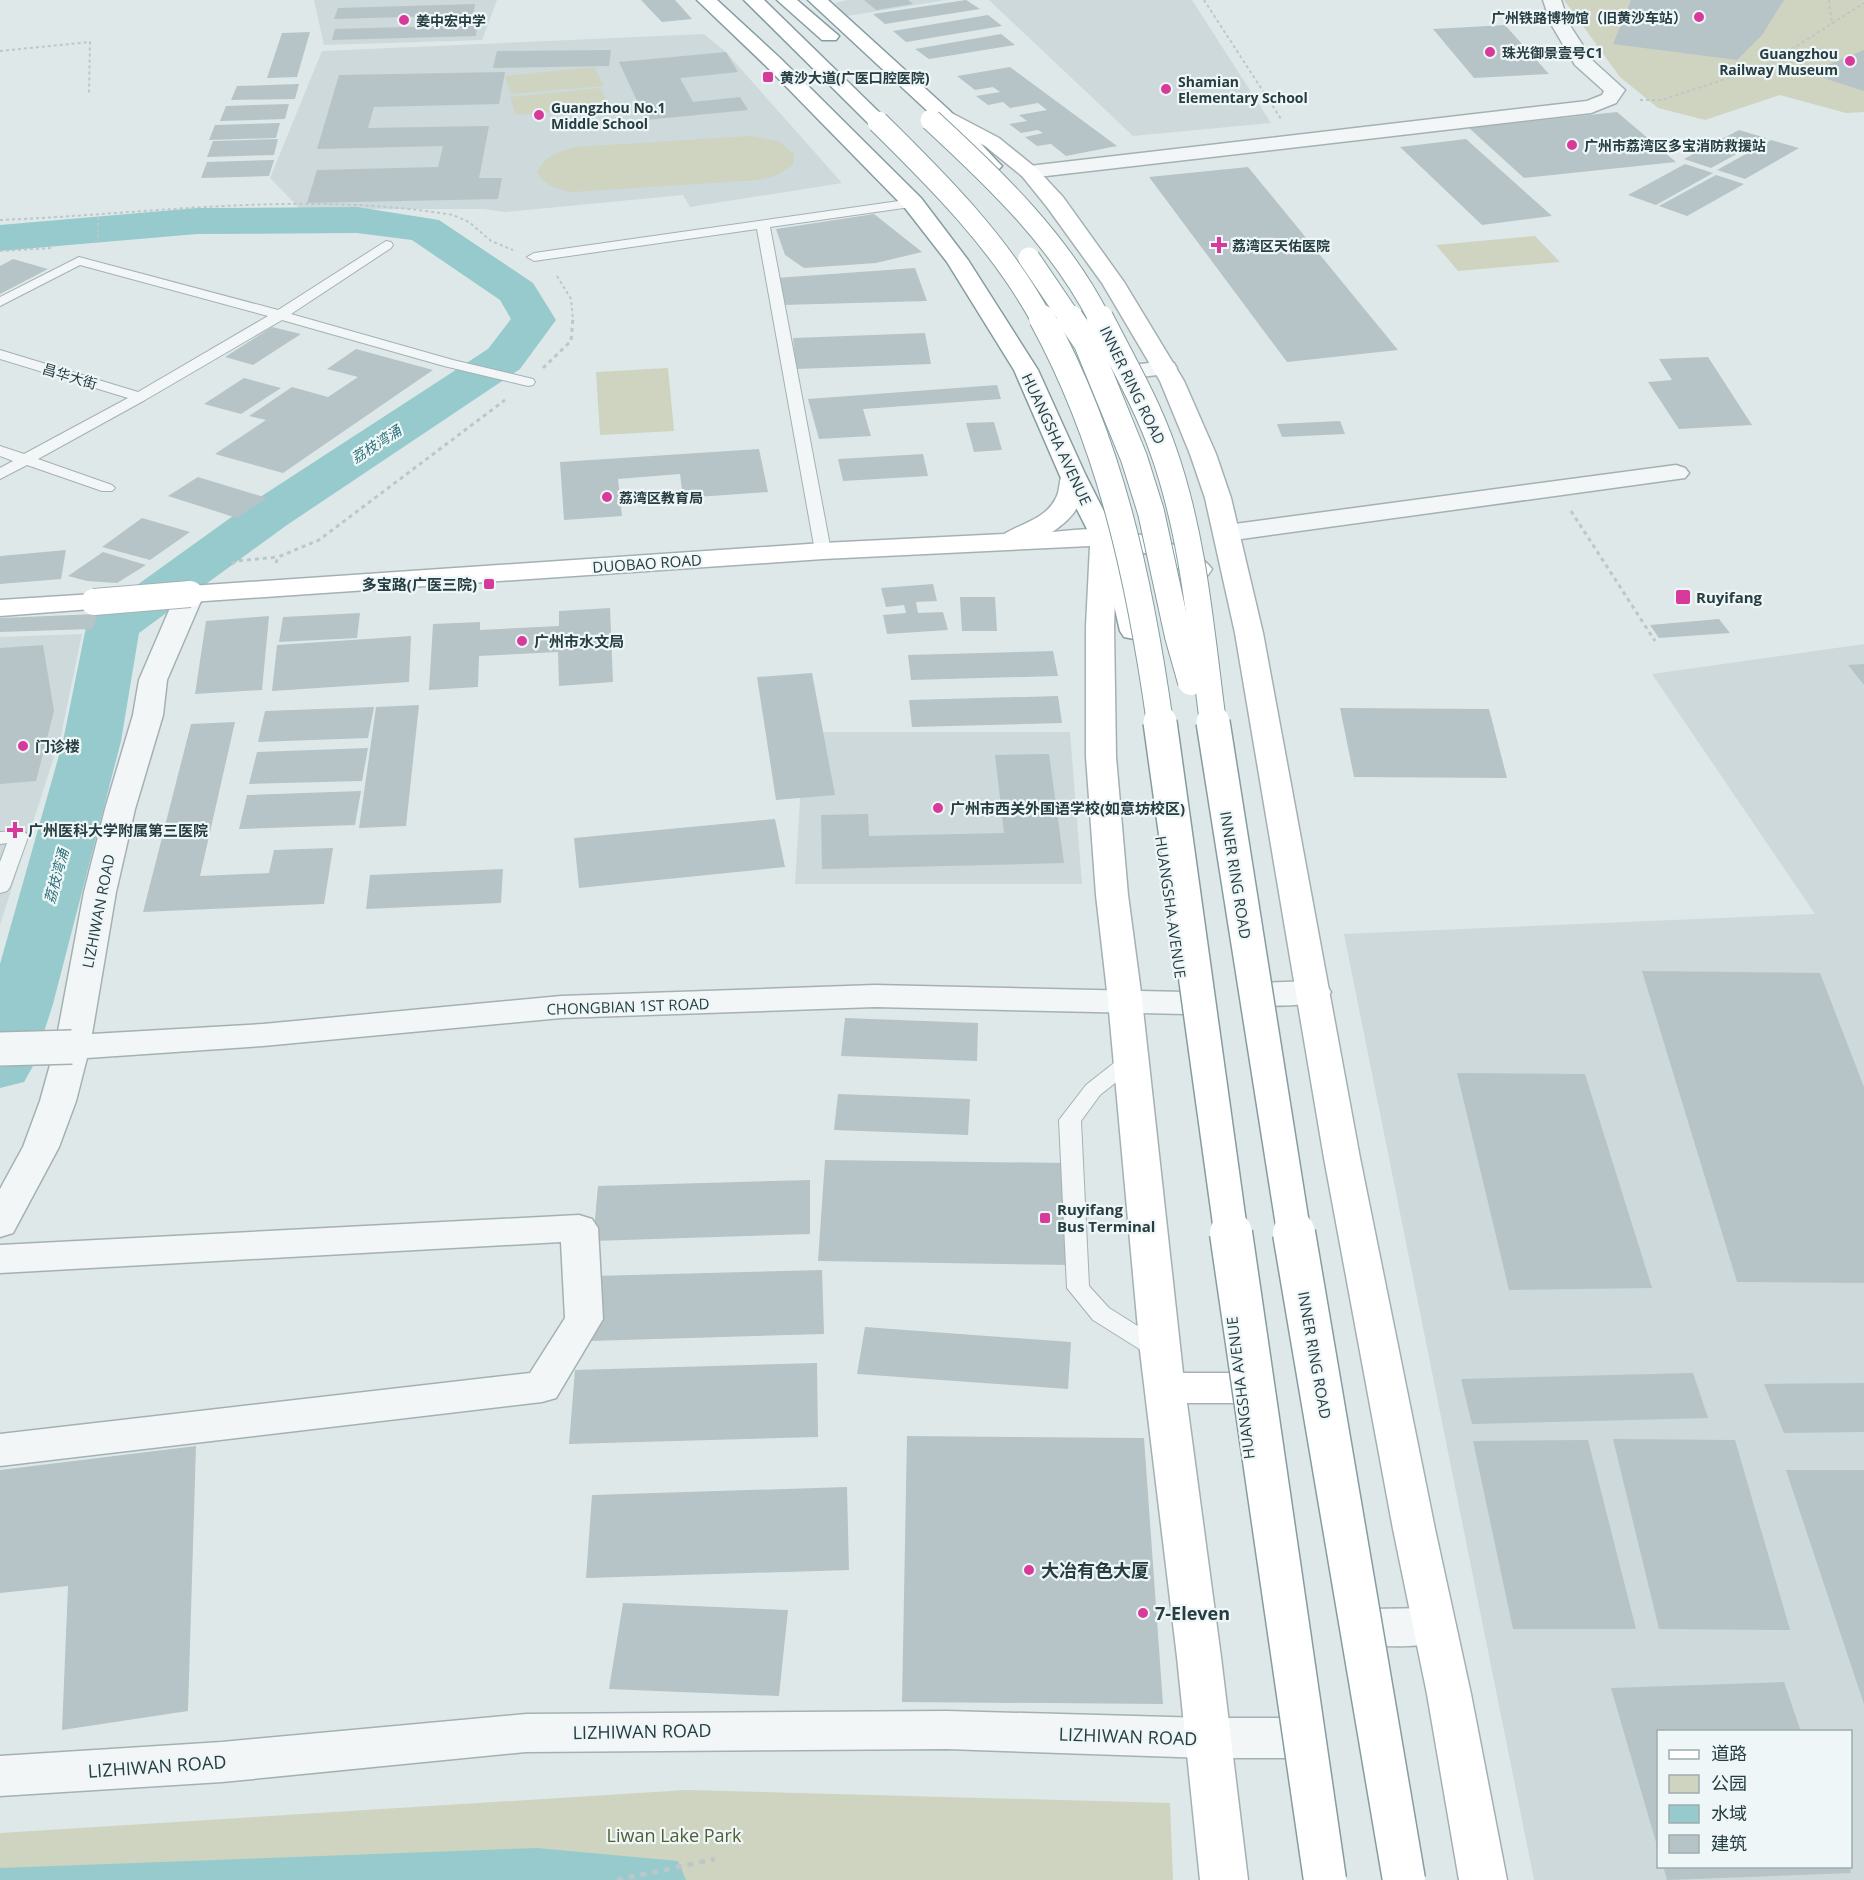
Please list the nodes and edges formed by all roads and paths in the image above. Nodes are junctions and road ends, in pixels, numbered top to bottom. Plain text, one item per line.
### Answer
1 (706, 0) edge
2 (735, 0) edge
3 (753, 0) edge
4 (786, 0) edge
5 (800, 0) edge
6 (817, 0) edge
7 (1204, 0) edge
8 (1552, 0) edge
9 (1829, 0) edge
10 (1864, 3) edge
11 (1832, 24) junction
12 (0, 51) edge
13 (804, 51) junction
14 (89, 93) dead end
15 (1609, 99) junction
16 (942, 114) junction
17 (889, 121) junction
18 (1295, 140) junction
19 (1029, 172) junction
20 (913, 203) junction
21 (98, 216) dead end
22 (1039, 222) junction
23 (763, 226) junction
24 (98, 240) dead end
25 (386, 245) dead end
26 (61, 248) dead end
27 (0, 251) edge
28 (534, 257) dead end
29 (0, 302) edge
30 (280, 315) junction
31 (0, 354) edge
32 (1165, 368) junction
33 (1026, 370) junction
34 (1133, 371) junction
35 (528, 382) dead end
36 (140, 397) junction
37 (0, 451) edge
38 (26, 459) junction
39 (1676, 473) dead end
40 (0, 474) edge
41 (1073, 476) junction
42 (107, 488) dead end
43 (1557, 490) junction
44 (1227, 533) junction
45 (1104, 537) junction
46 (1005, 540) junction
47 (823, 551) junction
48 (190, 594) junction
49 (0, 608) edge
50 (1654, 630) dead end
51 (1648, 631) junction
52 (1655, 641) dead end
53 (1220, 772) junction
54 (0, 838) edge
55 (0, 887) edge
56 (1314, 992) junction
57 (1258, 994) junction
58 (1125, 1000) junction
59 (1185, 1003) junction
60 (72, 1047) junction
61 (0, 1049) edge
62 (1131, 1060) junction
63 (0, 1224) edge
64 (0, 1259) edge
65 (1163, 1370) junction
66 (1239, 1388) junction
67 (0, 1450) edge
68 (1434, 1626) junction
69 (1368, 1627) junction
70 (1207, 1738) junction
71 (1285, 1738) junction
72 (0, 1776) edge
73 (715, 1859) dead end
74 (617, 1880) edge
75 (1224, 1880) edge
76 (1305, 1880) edge
77 (1325, 1880) edge
78 (1404, 1880) edge
79 (1412, 1880) edge
80 (1483, 1880) edge

1 - 20 main road, HUANGSHA AVENUE
2 - 13 main road
3 - 13 main road
4 - 17 main road
4 - 22 main road
5 - 53 main road, INNER RING ROAD, bridge
6 - 16 main road
7 - 18 path
8 - 15 street
9 - 11 path
10 - 11 path
11 - 15 path
12 - 14 path
13 - 17 main road
15 - 18 street
16 - 19 main road
16 - 22 main road
17 - 53 main road, bridge
17 - 77 main road, bridge
18 - 19 street
19 - 32 main road
20 - 23 lane
20 - 33 main road, HUANGSHA AVENUE
21 - 24 path
22 - 34 main road
23 - 28 lane
23 - 47 lane
25 - 30 lane
26 - 27 path
29 - 30 lane
30 - 35 lane
30 - 36 lane
31 - 36 lane, 昌华大街
32 - 34 street
32 - 44 main road
33 - 34 main road
33 - 41 main road, HUANGSHA AVENUE
36 - 38 lane
37 - 38 lane
38 - 40 lane
38 - 42 lane
39 - 43 street
41 - 45 main road, HUANGSHA AVENUE
41 - 46 main road
43 - 44 street
43 - 51 path
44 - 56 main road
45 - 46 main road, DUOBAO ROAD
45 - 57 main road, DUOBAO ROAD
45 - 58 main road
45 - 59 main road, HUANGSHA AVENUE
46 - 47 main road, DUOBAO ROAD
47 - 48 main road, DUOBAO ROAD
48 - 49 main road, DUOBAO ROAD, bridge
48 - 60 street, LIZHIWAN ROAD
50 - 51 path
51 - 52 path
53 - 78 main road, INNER RING ROAD, bridge
54 - 55 lane
56 - 57 street
56 - 68 main road
57 - 69 main road
58 - 59 street, CHONGBIAN 1ST ROAD
58 - 60 street, CHONGBIAN 1ST ROAD
58 - 62 main road
59 - 66 main road, HUANGSHA AVENUE
60 - 61 street, CHONGBIAN 1ST ROAD, bridge
60 - 63 street, LIZHIWAN ROAD
62 - 65 main road
62 - 65 lane
64 - 67 street
65 - 66 main road
65 - 70 main road
66 - 71 main road, HUANGSHA AVENUE
68 - 69 street
68 - 80 main road
69 - 79 main road
70 - 71 street, LIZHIWAN ROAD
70 - 72 street, LIZHIWAN ROAD
70 - 75 main road
71 - 76 main road, HUANGSHA AVENUE
73 - 74 path

